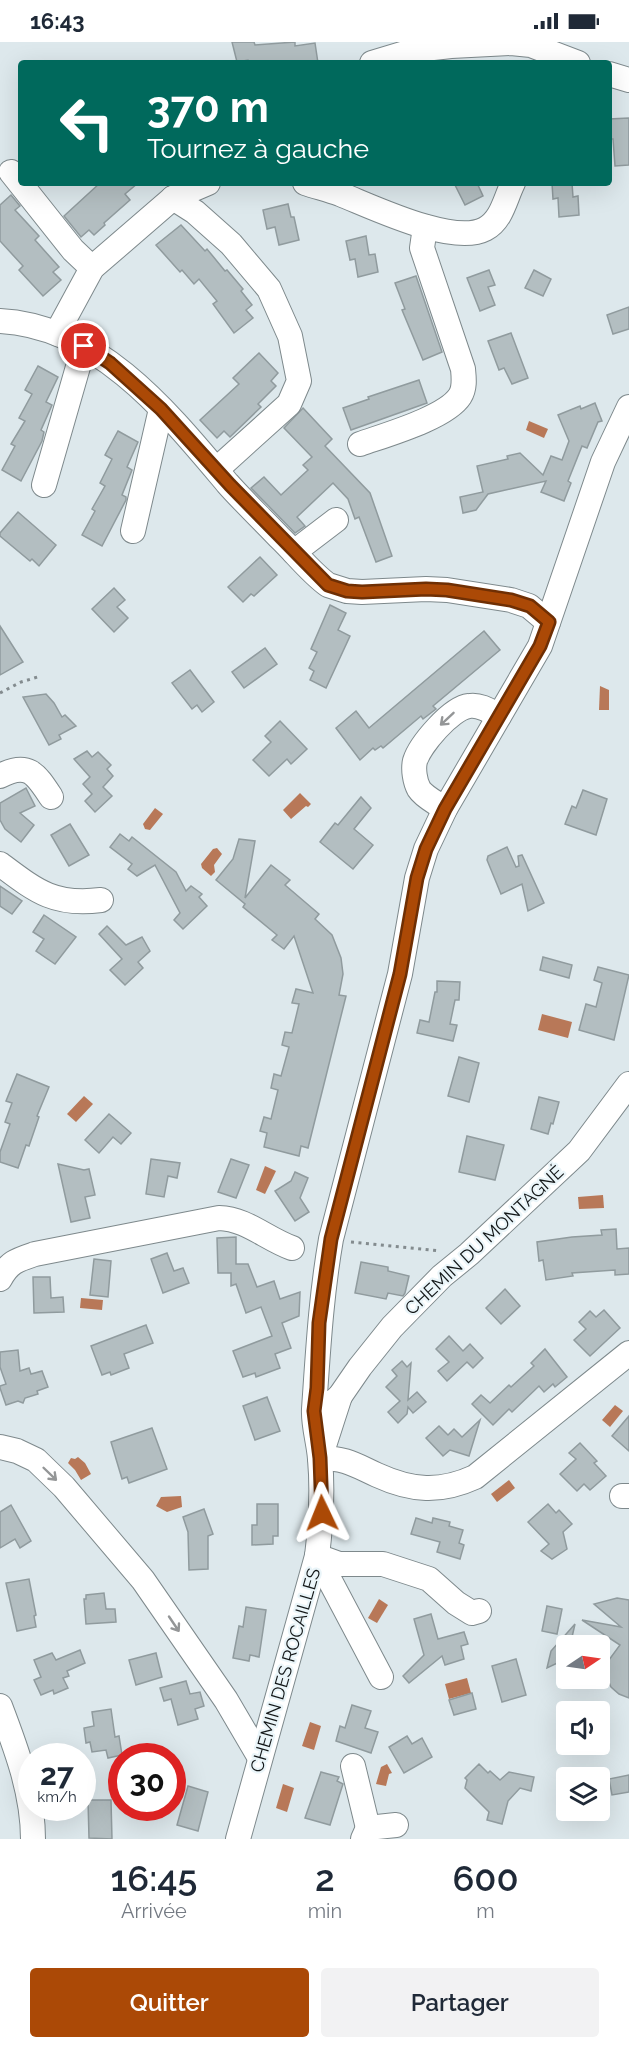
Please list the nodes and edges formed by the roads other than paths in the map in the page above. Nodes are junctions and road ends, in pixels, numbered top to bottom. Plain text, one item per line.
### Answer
1 (382, 60) edge
2 (571, 60) edge
3 (612, 75) edge
4 (629, 80) edge
5 (23, 186) edge
6 (201, 186) edge
7 (315, 186) edge
8 (512, 186) edge
9 (173, 198) junction
10 (425, 227) junction
11 (92, 268) junction
12 (0, 321) edge
13 (58, 334) junction
14 (84, 346) junction
15 (629, 407) edge
16 (161, 409) junction
17 (360, 444) dead end
18 (217, 469) junction
19 (44, 484) dead end
20 (336, 520) dead end
21 (133, 531) dead end
22 (294, 552) junction
23 (549, 622) junction
24 (499, 716) junction
25 (0, 776) edge
26 (51, 797) dead end
27 (445, 809) junction
28 (0, 864) edge
29 (101, 900) dead end
30 (629, 1084) edge
31 (292, 1248) dead end
32 (0, 1279) edge
33 (629, 1353) edge
34 (340, 1396) junction
35 (315, 1403) junction
36 (0, 1447) edge
37 (320, 1458) junction
38 (316, 1556) junction
39 (479, 1611) dead end
40 (381, 1677) dead end
41 (2, 1720) edge
42 (260, 1758) junction
43 (353, 1766) dead end
44 (396, 1825) dead end
45 (365, 1833) edge
46 (33, 1839) edge
47 (238, 1839) edge

1 - 2 street
3 - 4 street
5 - 11 street
6 - 9 street
7 - 10 street
8 - 10 street
9 - 11 street
9 - 18 street
10 - 17 street
11 - 13 street
12 - 13 street
13 - 14 street
14 - 16 street
14 - 19 street
15 - 23 street, CHEMIN DES ROCAILLES
16 - 18 street
16 - 21 street
18 - 22 street
20 - 22 street
22 - 23 street
23 - 24 street, CHEMIN DES ROCAILLES
24 - 27 street, CHEMIN DES ROCAILLES
24 -> 27 street
25 - 26 street
27 - 35 street, CHEMIN DES ROCAILLES
28 - 29 street
30 - 34 street, CHEMIN DU MONTAGNÉ
31 - 32 street
33 - 37 street
34 - 35 street
34 - 37 street, CHEMIN DU MONTAGNÉ
35 - 37 street, CHEMIN DES ROCAILLES
36 -> 42 street
37 - 38 street, CHEMIN DES ROCAILLES
38 - 39 street
38 - 40 street
38 - 42 street, CHEMIN DES ROCAILLES
41 - 46 street
42 - 47 street, CHEMIN DES ROCAILLES
43 - 45 street
44 - 45 street

